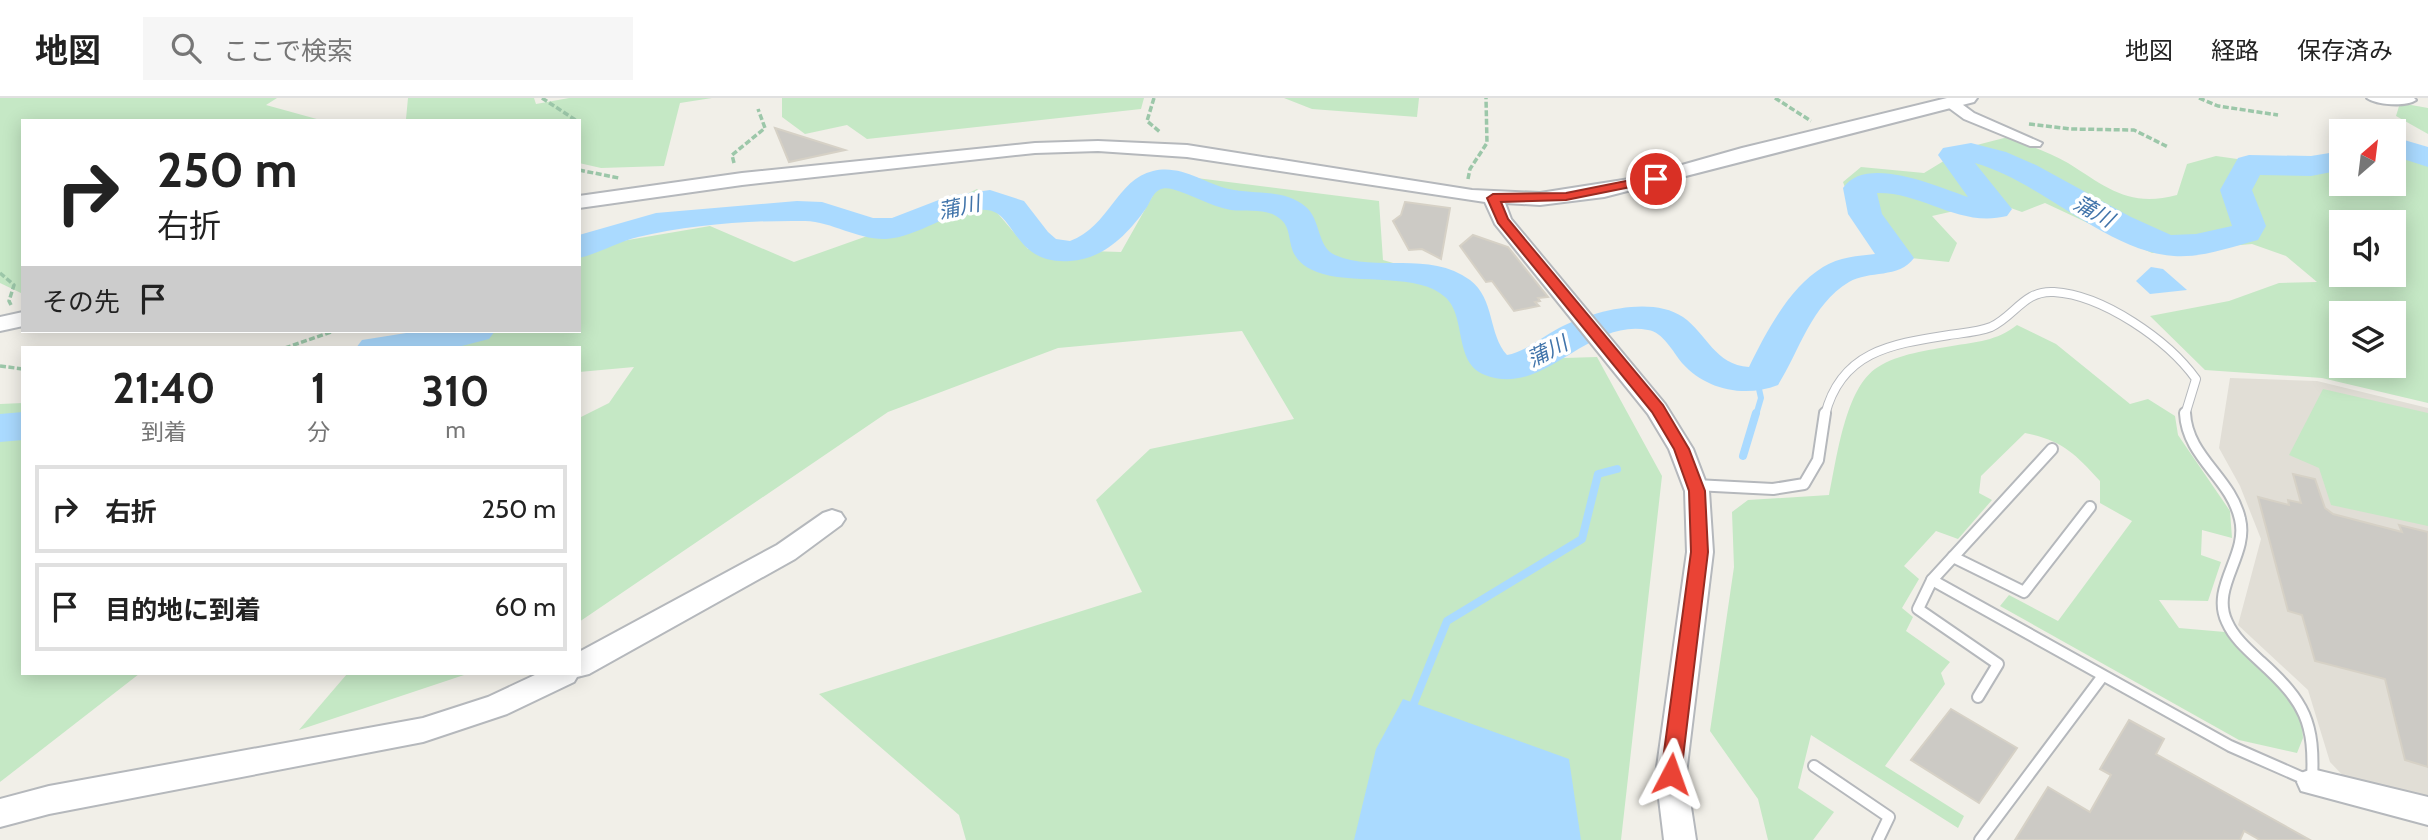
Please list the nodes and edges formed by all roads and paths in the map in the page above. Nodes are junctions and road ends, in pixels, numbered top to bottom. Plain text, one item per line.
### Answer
1 (542, 98) edge
2 (1154, 98) edge
3 (1486, 98) edge
4 (1775, 98) edge
5 (2199, 98) edge
6 (2374, 98) edge
7 (1959, 100) edge
8 (2409, 100) dead end
9 (758, 109) dead end
10 (2278, 116) dead end
11 (574, 119) edge
12 (2026, 123) dead end
13 (1829, 132) junction
14 (2035, 144) dead end
15 (2168, 147) dead end
16 (1184, 150) junction
17 (742, 179) junction
18 (1472, 196) junction
19 (1493, 198) junction
20 (581, 202) edge
21 (0, 273) edge
22 (11, 322) edge
23 (328, 333) edge
24 (291, 346) edge
25 (0, 366) edge
26 (21, 369) edge
27 (2052, 449) dead end
28 (1695, 485) junction
29 (2090, 507) dead end
30 (832, 519) dead end
31 (1953, 557) junction
32 (1931, 580) junction
33 (581, 665) edge
34 (562, 675) edge
35 (2102, 677) junction
36 (1978, 697) dead end
37 (1814, 766) dead end
38 (2312, 782) junction
39 (2428, 811) edge
40 (0, 813) edge
41 (1680, 840) edge
42 (1878, 840) edge
43 (1980, 840) edge

1 - 11 path
2 - 16 path
3 - 18 path
4 - 13 path
5 - 10 path
6 - 8 street
7 - 13 street
7 - 14 street
9 - 17 path
12 - 15 path
13 - 19 street
16 - 17 street
16 - 18 street
17 - 20 street
18 - 19 street
19 - 28 street
21 - 22 path
23 - 24 path
25 - 26 path
27 - 31 lane
28 - 38 lane
28 - 41 street
29 - 31 lane
30 - 33 street
31 - 32 lane
32 - 35 lane
32 - 36 lane
34 - 40 street
35 - 38 lane
35 - 43 lane
37 - 42 lane
38 - 39 street

